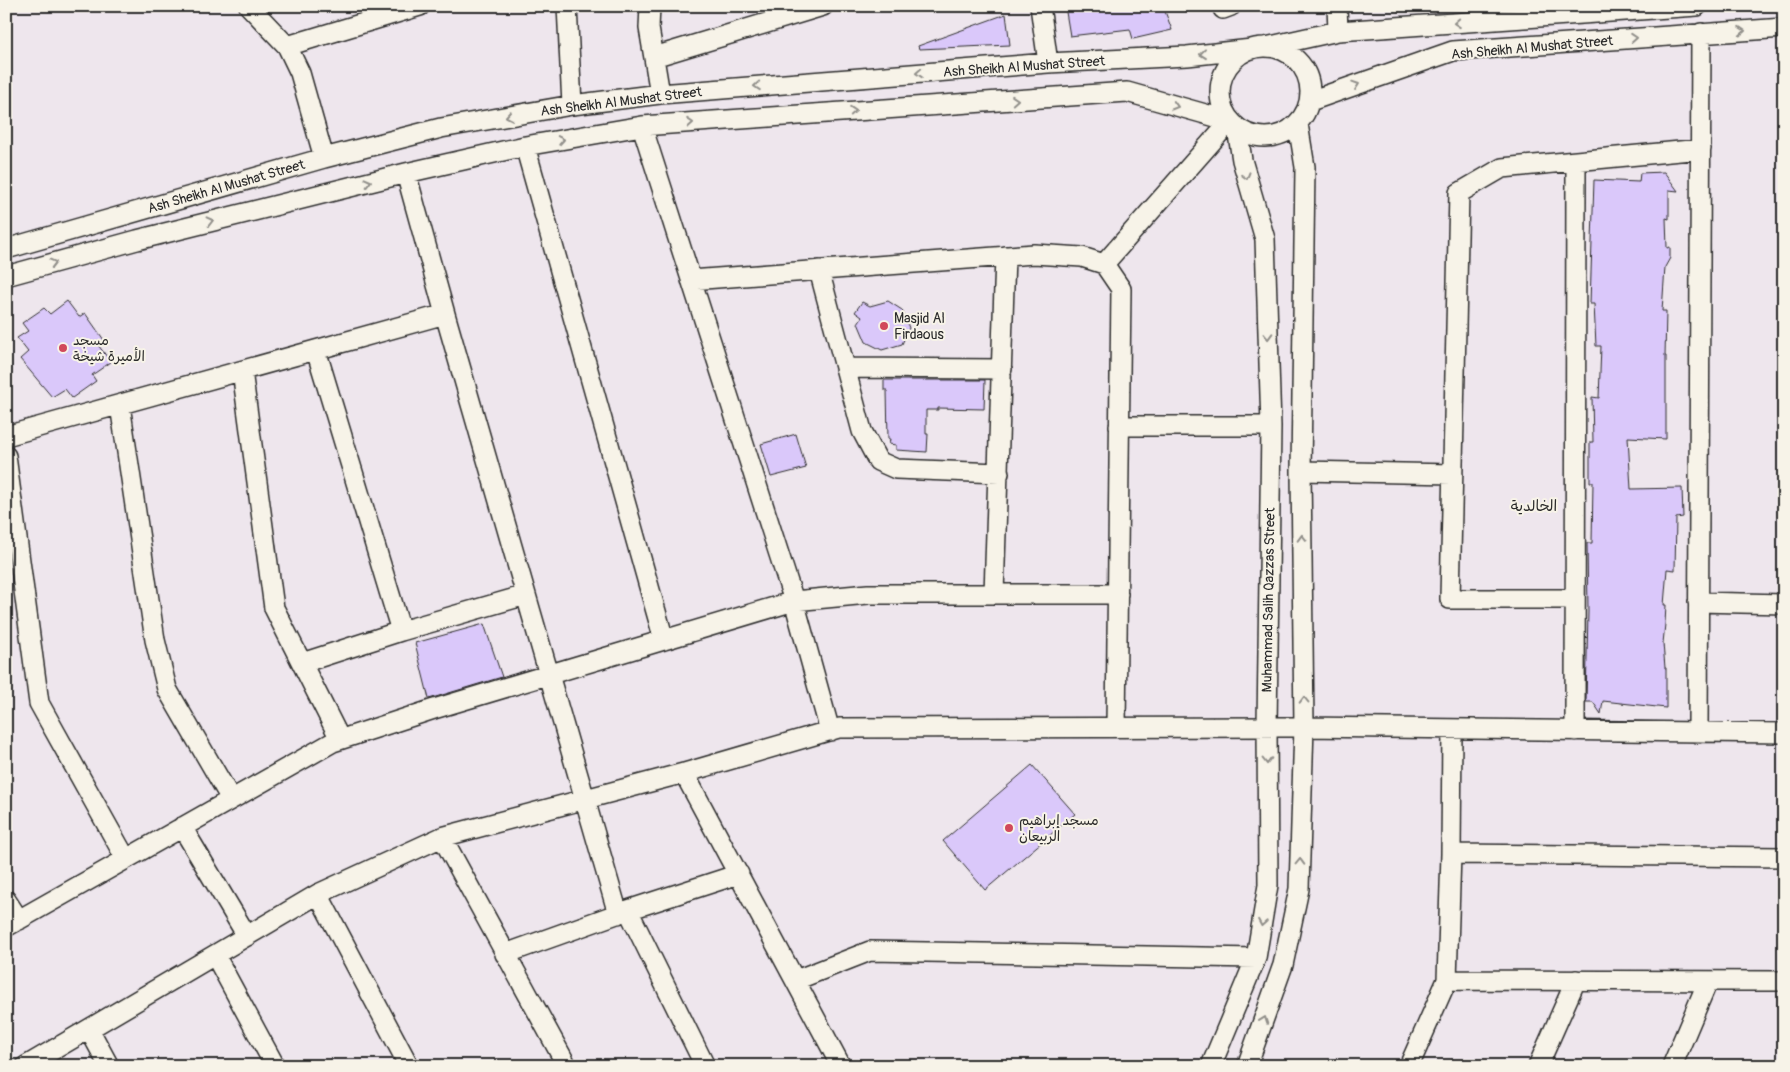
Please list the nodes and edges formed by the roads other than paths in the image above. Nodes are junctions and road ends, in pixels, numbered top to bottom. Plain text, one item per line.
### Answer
1 (249, 6) edge
2 (420, 6) edge
3 (567, 6) edge
4 (650, 6) edge
5 (823, 6) edge
6 (1040, 6) edge
7 (1337, 6) edge
8 (1698, 6) edge
9 (1613, 9) edge
10 (1784, 28) edge
11 (1338, 31) junction
12 (1701, 33) junction
13 (287, 46) junction
14 (1259, 48) junction
15 (654, 57) junction
16 (1048, 63) junction
17 (660, 94) junction
18 (1310, 101) junction
19 (572, 105) junction
20 (1298, 124) junction
21 (1234, 125) junction
22 (642, 126) junction
23 (525, 146) junction
24 (1700, 149) junction
25 (324, 158) junction
26 (1576, 161) junction
27 (406, 173) junction
28 (6, 249) edge
29 (1006, 256) junction
30 (1104, 264) junction
31 (819, 270) junction
32 (6, 276) edge
33 (691, 280) junction
34 (445, 314) junction
35 (316, 350) junction
36 (845, 368) junction
37 (1002, 369) junction
38 (242, 371) junction
39 (120, 404) junction
40 (1120, 426) junction
41 (1271, 426) junction
42 (6, 436) edge
43 (6, 456) edge
44 (1301, 470) junction
45 (999, 473) junction
46 (1453, 474) junction
47 (994, 594) junction
48 (1118, 594) junction
49 (526, 595) junction
50 (1575, 599) junction
51 (794, 601) junction
52 (1698, 602) junction
53 (1784, 604) edge
54 (401, 631) junction
55 (664, 640) junction
56 (302, 663) junction
57 (550, 674) junction
58 (1116, 727) junction
59 (1267, 727) junction
60 (1304, 727) junction
61 (1452, 729) junction
62 (830, 731) junction
63 (1575, 731) junction
64 (1698, 733) junction
65 (1784, 733) edge
66 (340, 739) junction
67 (684, 773) junction
68 (585, 799) junction
69 (231, 800) junction
70 (182, 827) junction
71 (442, 837) junction
72 (1451, 854) junction
73 (1784, 857) edge
74 (126, 859) junction
75 (739, 874) junction
76 (318, 894) junction
77 (6, 900) edge
78 (623, 912) junction
79 (13, 923) edge
80 (248, 936) junction
81 (505, 954) junction
82 (215, 955) junction
83 (1256, 958) junction
84 (796, 980) junction
85 (1447, 980) junction
86 (1576, 980) junction
87 (1708, 980) junction
88 (1784, 981) edge
89 (89, 1029) junction
90 (26, 1066) edge
91 (109, 1066) edge
92 (275, 1066) edge
93 (409, 1066) edge
94 (567, 1066) edge
95 (705, 1066) edge
96 (841, 1066) edge
97 (1211, 1066) edge
98 (1247, 1066) edge
99 (1410, 1066) edge
100 (1538, 1066) edge
101 (1672, 1066) edge

1 - 13 street
2 - 13 street
3 - 19 street
4 - 15 street
5 - 15 street
6 - 16 street
7 - 11 street
8 - 9 street, Ash Sheikh Al Mushat Street
9 -> 11 street, Ash Sheikh Al Mushat Street
12 -> 10 street, Ash Sheikh Al Mushat Street
11 - 14 street, Ash Sheikh Al Mushat Street
18 -> 12 street, Ash Sheikh Al Mushat Street
12 - 24 street
13 - 25 street
14 -> 16 street, Ash Sheikh Al Mushat Street
14 - 18 street
14 - 21 street
15 - 17 street
16 -> 17 street, Ash Sheikh Al Mushat Street
17 - 19 street, Ash Sheikh Al Mushat Street
18 - 20 street
19 -> 25 street, Ash Sheikh Al Mushat Street
20 - 21 street
20 - 44 street
22 -> 21 street, Ash Sheikh Al Mushat Street
21 - 30 street
21 -> 41 street, Muhammad Salih Qazzas Street
23 -> 22 street, Ash Sheikh Al Mushat Street
22 - 33 street
23 - 27 street, Ash Sheikh Al Mushat Street
23 - 55 street
24 - 26 street
24 - 52 street
25 - 28 street, Ash Sheikh Al Mushat Street
26 - 46 street
26 - 50 street
32 -> 27 street, Ash Sheikh Al Mushat Street
27 - 34 street
29 - 30 street
29 - 31 street
29 - 37 street
30 - 40 street
31 - 33 street
31 - 36 street
33 - 51 street
34 - 35 street
34 - 49 street
35 - 38 street
35 - 54 street
36 - 37 street
36 - 45 street
37 - 45 street
38 - 39 street
38 - 56 street
39 - 42 street
39 - 69 street
40 - 41 street
40 - 48 street
41 - 59 street, Muhammad Salih Qazzas Street
43 - 74 street
44 - 46 street
60 -> 44 street
45 - 47 street
46 - 50 street
47 - 48 street
47 - 51 street
48 - 58 street
49 - 54 street
49 - 57 street
50 - 63 street
51 - 55 street
51 - 62 street
52 - 53 street
52 - 64 street
54 - 56 street
55 - 57 street
56 - 66 street
57 - 66 street
57 - 68 street
58 - 59 street
58 - 62 street
59 - 60 street
59 -> 83 street, Muhammad Salih Qazzas Street
60 - 61 street
98 -> 60 street
61 - 63 street
61 - 72 street
62 - 67 street
63 - 64 street
64 - 65 street
66 - 69 street
67 - 68 street
67 - 75 street
68 - 71 street
68 - 78 street
69 - 70 street
70 - 74 street
70 - 80 street
71 - 76 street
71 - 81 street
72 - 73 street
72 - 85 street
74 - 79 street
75 - 78 street
75 - 84 street
76 - 80 street
76 - 93 street
77 - 79 street
78 - 81 street
78 - 95 street
80 - 82 street
81 - 94 street
82 - 89 street
82 - 92 street
83 - 84 street
83 - 97 street, Muhammad Salih Qazzas Street
84 - 96 street
85 - 86 street
85 - 99 street
86 - 87 street
86 - 100 street
87 - 88 street
87 - 101 street
89 - 90 street
89 - 91 street

